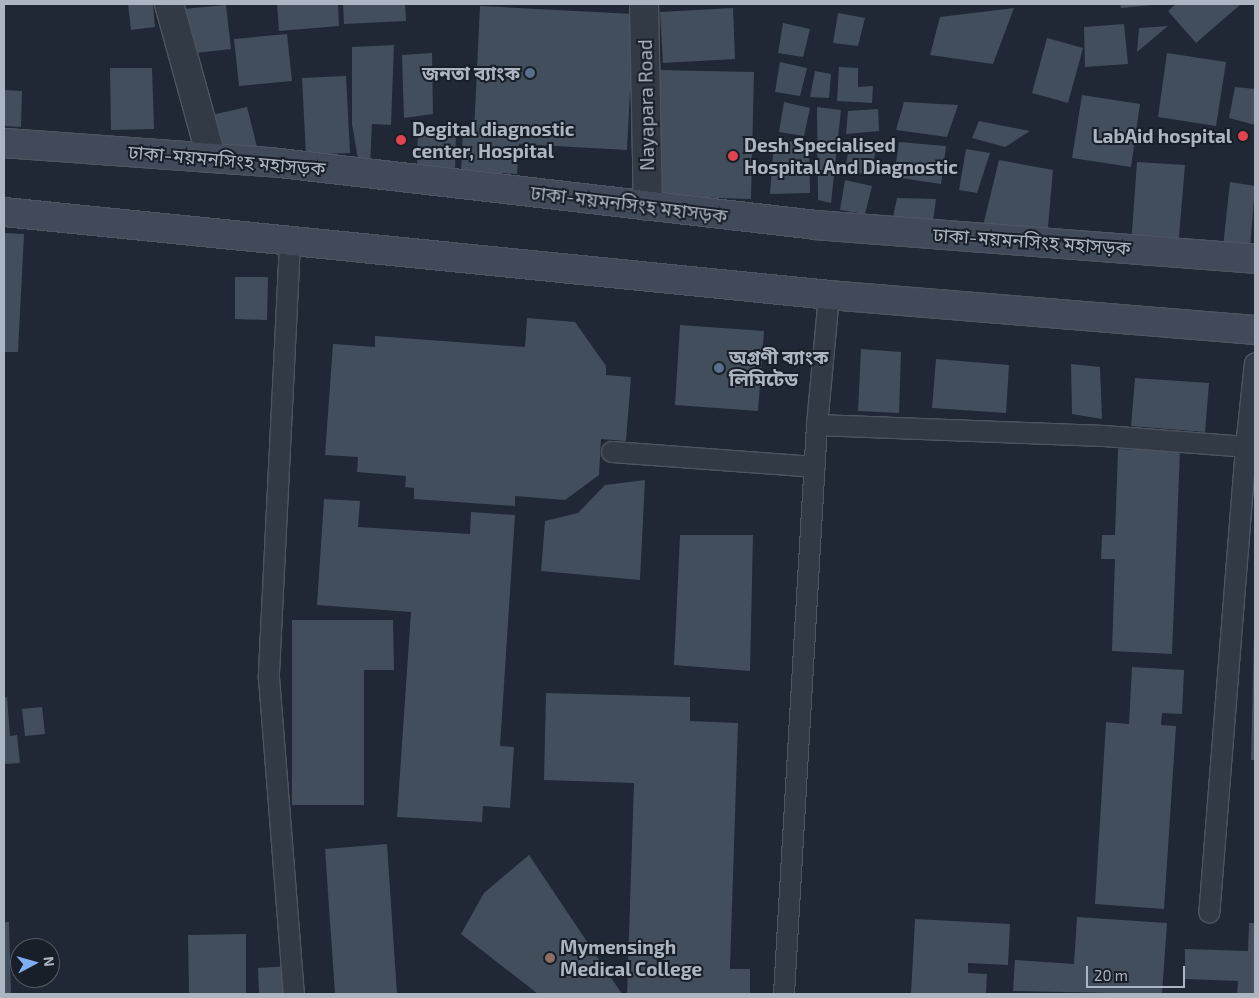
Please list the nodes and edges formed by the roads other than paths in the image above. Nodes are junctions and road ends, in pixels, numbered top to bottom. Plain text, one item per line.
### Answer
1 (169, 4) edge
2 (644, 4) edge
3 (4, 143) edge
4 (211, 156) junction
5 (648, 206) junction
6 (4, 212) edge
7 (290, 243) junction
8 (1255, 260) edge
9 (829, 295) junction
10 (1255, 330) edge
11 (1255, 363) edge
12 (1252, 415) edge
13 (816, 425) junction
14 (1246, 448) junction
15 (612, 452) dead end
16 (814, 467) junction
17 (1209, 914) dead end
18 (294, 994) edge
19 (784, 994) edge

1 - 4 street
2 - 5 street, Nayapara Road
3 - 4 main road, ঢাকা-ময়মনসিংহ মহাসড়ক
4 - 5 main road, ঢাকা-ময়মনসিংহ মহাসড়ক
5 - 8 main road, ঢাকা-ময়মনসিংহ মহাসড়ক
6 - 7 main road
7 - 9 main road
7 - 18 lane
9 - 10 main road
9 - 13 lane
11 - 12 lane
12 - 14 lane
13 - 14 lane
13 - 16 lane
14 - 17 lane
15 - 16 lane
16 - 19 lane

